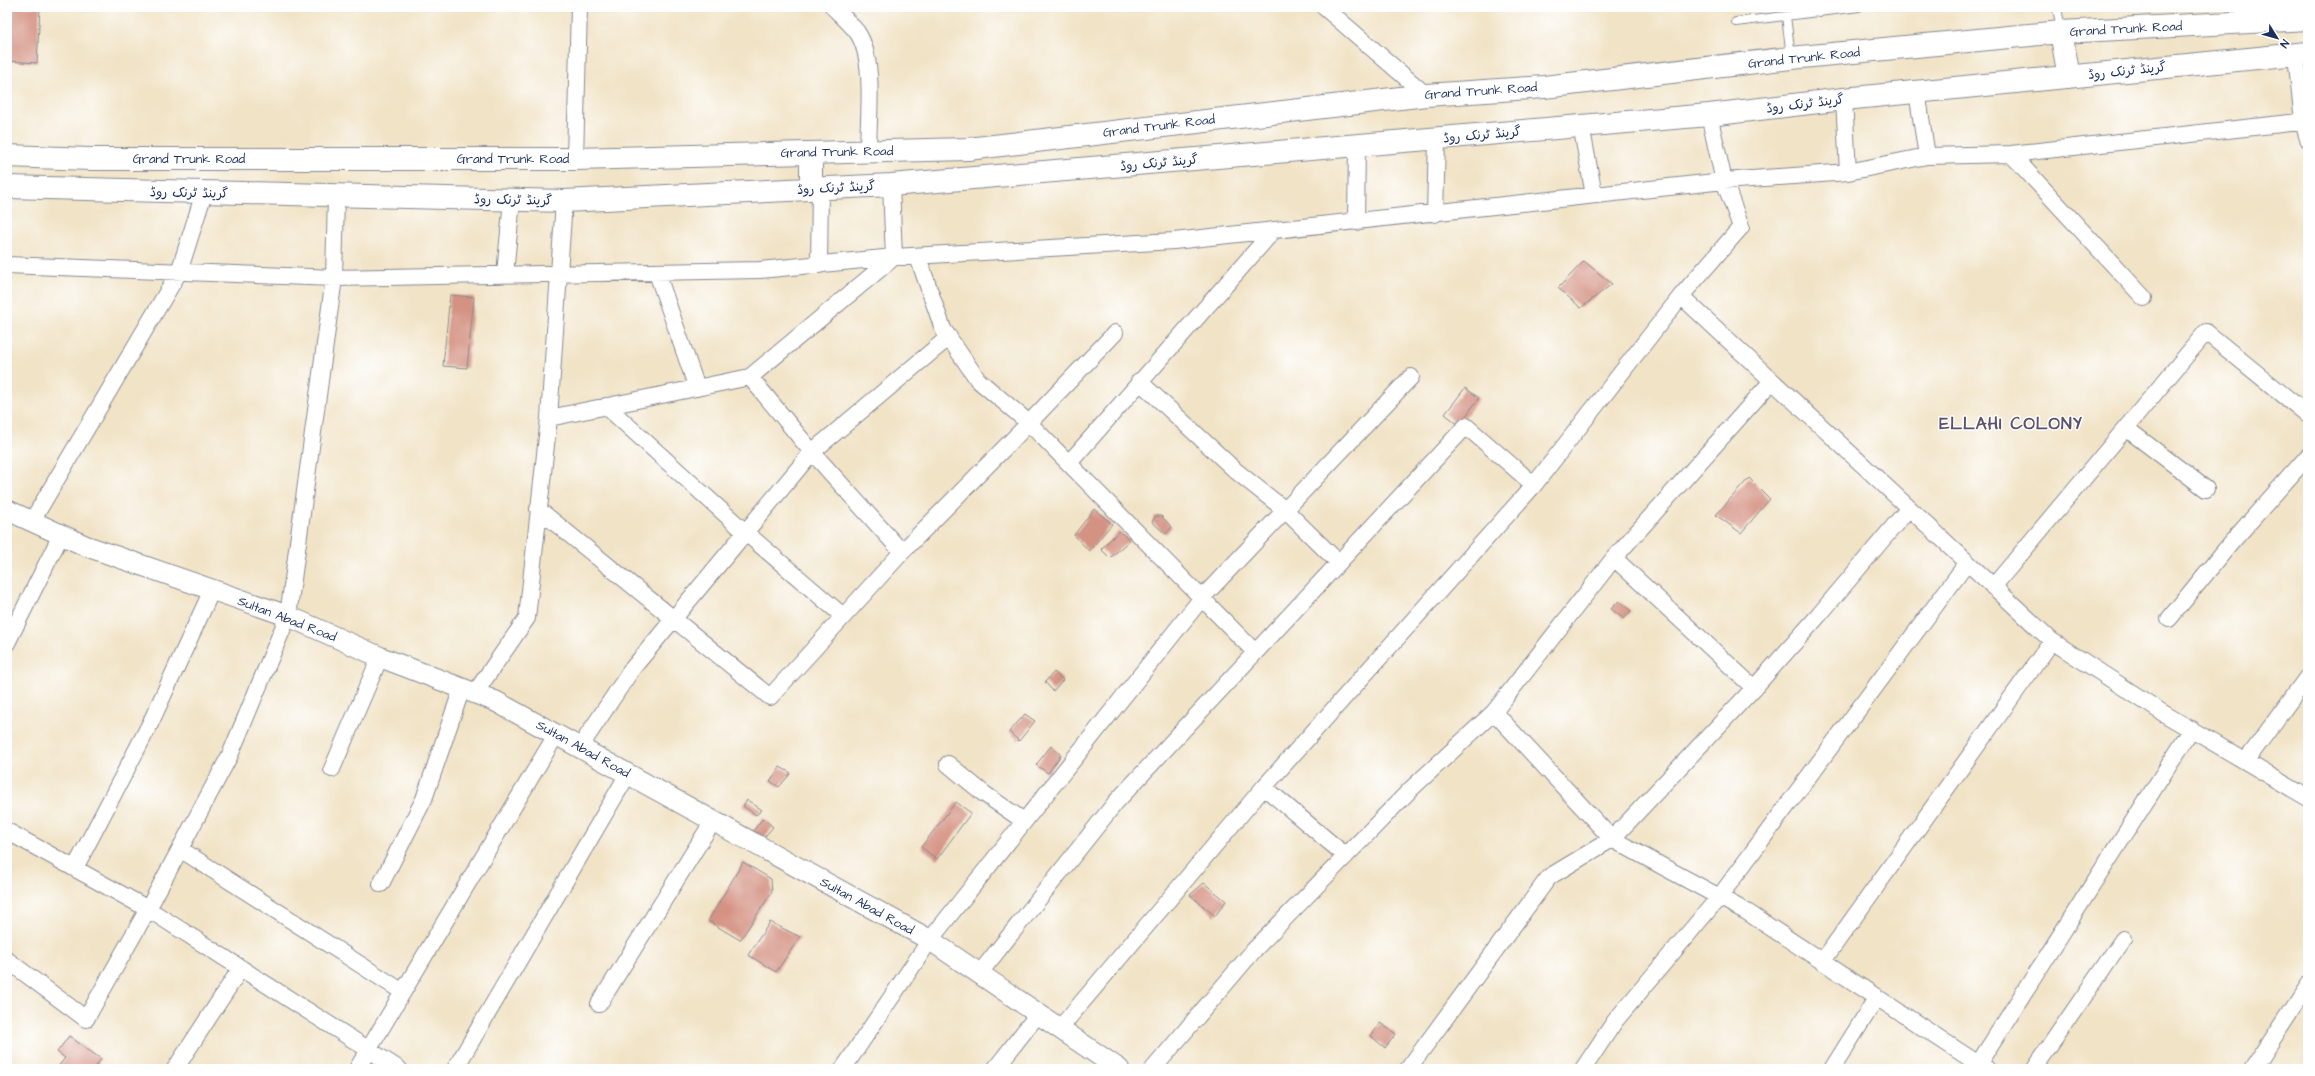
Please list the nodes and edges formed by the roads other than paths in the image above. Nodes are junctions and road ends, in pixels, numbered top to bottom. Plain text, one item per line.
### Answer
1 (578, 7) edge
2 (833, 7) edge
3 (1324, 7) edge
4 (1859, 7) edge
5 (2057, 7) edge
6 (2267, 15) edge
7 (1786, 16) junction
8 (2308, 19) edge
9 (1736, 22) dead end
10 (2061, 32) junction
11 (2302, 54) edge
12 (1791, 58) junction
13 (2069, 77) junction
14 (1916, 92) junction
15 (1426, 95) junction
16 (1844, 99) junction
17 (1709, 115) junction
18 (2305, 122) edge
19 (1581, 125) junction
20 (1437, 139) junction
21 (2308, 139) edge
22 (1357, 146) junction
23 (868, 151) junction
24 (811, 153) junction
25 (2011, 154) junction
26 (7, 156) edge
27 (1927, 156) junction
28 (575, 158) junction
29 (1848, 172) junction
30 (1724, 181) junction
31 (891, 185) junction
32 (7, 187) edge
33 (815, 189) junction
34 (204, 193) junction
35 (1594, 195) junction
36 (336, 196) junction
37 (512, 200) junction
38 (564, 201) junction
39 (1435, 214) junction
40 (1356, 222) junction
41 (1274, 230) junction
42 (894, 257) junction
43 (918, 257) junction
44 (819, 264) junction
45 (7, 265) edge
46 (178, 272) junction
47 (558, 273) junction
48 (657, 273) junction
49 (505, 274) junction
50 (334, 278) junction
51 (1680, 296) junction
52 (2144, 298) dead end
53 (1115, 333) dead end
54 (948, 337) junction
55 (750, 377) junction
56 (1411, 377) dead end
57 (1139, 381) junction
58 (1771, 382) junction
59 (697, 388) junction
60 (606, 406) junction
61 (2308, 415) edge
62 (549, 418) junction
63 (1029, 423) junction
64 (2127, 429) junction
65 (812, 452) junction
66 (2308, 456) edge
67 (1069, 463) junction
68 (1534, 485) junction
69 (2206, 489) dead end
70 (1909, 508) junction
71 (538, 509) junction
72 (7, 510) edge
73 (1285, 510) junction
74 (32, 522) junction
75 (745, 532) junction
76 (61, 535) junction
77 (902, 552) junction
78 (1614, 558) junction
79 (1338, 562) junction
80 (1967, 563) junction
81 (1993, 587) junction
82 (212, 590) junction
83 (1201, 599) junction
84 (288, 616) junction
85 (843, 616) junction
86 (673, 619) junction
87 (2169, 619) dead end
88 (2052, 641) junction
89 (7, 643) edge
90 (1255, 652) junction
91 (380, 657) junction
92 (2308, 676) edge
93 (1754, 688) junction
94 (468, 690) junction
95 (1494, 712) junction
96 (2192, 729) junction
97 (556, 735) junction
98 (580, 747) junction
99 (2246, 761) junction
100 (948, 764) dead end
101 (332, 769) dead end
102 (628, 774) junction
103 (1264, 787) junction
104 (2308, 798) edge
105 (713, 821) junction
106 (1024, 821) junction
107 (7, 831) edge
108 (1612, 839) junction
109 (180, 850) junction
110 (1346, 856) junction
111 (75, 868) junction
112 (381, 884) dead end
113 (1720, 896) junction
114 (148, 909) junction
115 (2123, 939) dead end
116 (930, 940) junction
117 (7, 960) edge
118 (1822, 962) junction
119 (241, 968) junction
120 (979, 974) junction
121 (2308, 986) edge
122 (403, 992) junction
123 (1877, 997) junction
124 (599, 1004) dead end
125 (1038, 1014) junction
126 (1060, 1028) junction
127 (369, 1050) junction
128 (1113, 1067) edge
129 (1980, 1067) edge
130 (175, 1069) edge
131 (357, 1069) edge
132 (399, 1069) edge
133 (455, 1069) edge
134 (843, 1069) edge
135 (995, 1069) edge
136 (1153, 1069) edge
137 (1408, 1069) edge
138 (1583, 1069) edge
139 (1832, 1069) edge
140 (2034, 1069) edge
141 (2253, 1069) edge

1 - 28 street
2 - 23 street
3 - 15 street
4 - 7 lane
5 - 10 lane
6 - 8 main road, Grand Trunk Road
6 - 10 main road, Grand Trunk Road
7 - 9 lane
7 - 12 lane
10 - 12 main road, Grand Trunk Road
10 - 13 main road
11 - 13 main road, گرینڈ ٹرنک روڈ
11 - 18 street
12 - 15 main road, Grand Trunk Road
13 - 14 main road, گرینڈ ٹرنک روڈ
14 - 16 main road, گرینڈ ٹرنک روڈ
14 - 27 street
15 - 23 main road, Grand Trunk Road
16 - 17 main road, گرینڈ ٹرنک روڈ
16 - 29 street
17 - 19 main road, گرینڈ ٹرنک روڈ
17 - 30 street
18 - 21 street
18 - 25 street
19 - 20 main road, گرینڈ ٹرنک روڈ
19 - 35 street
20 - 22 main road, گرینڈ ٹرنک روڈ
20 - 39 street
22 - 31 main road, گرینڈ ٹرنک روڈ
22 - 40 street
23 - 24 main road, Grand Trunk Road
24 - 28 main road, Grand Trunk Road
24 - 33 main road
25 - 27 street
25 - 52 street
26 - 28 main road, Grand Trunk Road
27 - 29 street
29 - 30 street
30 - 35 street
30 - 51 street
31 - 33 main road, گرینڈ ٹرنک روڈ
31 - 42 street
32 - 34 main road, گرینڈ ٹرنک روڈ
33 - 38 main road, گرینڈ ٹرنک روڈ
33 - 44 street
34 - 36 main road, گرینڈ ٹرنک روڈ
34 - 46 street
35 - 39 street
36 - 37 main road, گرینڈ ٹرنک روڈ
36 - 50 street
37 - 38 main road, گرینڈ ٹرنک روڈ
37 - 49 street
38 - 47 street
39 - 40 street
40 - 41 street
41 - 43 street
41 - 57 street
42 - 43 street
42 - 44 street
42 - 55 street
43 - 54 street
44 - 48 street
45 - 46 street
46 - 50 street
46 - 74 street
47 - 48 street
47 - 49 street
47 - 62 street
48 - 59 street
49 - 50 street
50 - 84 street
51 - 58 street
51 - 68 street
53 - 63 street
54 - 63 street
54 - 65 street
55 - 59 street
55 - 65 street
56 - 73 street
57 - 67 street
57 - 73 street
58 - 70 street
58 - 78 street
59 - 60 street
60 - 62 street
60 - 75 street
61 - 64 street
62 - 71 street
63 - 67 street
63 - 77 street
64 - 69 street
64 - 81 street
65 - 75 street
65 - 77 street
66 - 87 street
67 - 83 street
68 - 79 street
68 - 103 street
70 - 80 street
70 - 93 street
71 - 86 street
71 - 94 street
72 - 74 street, Sultan Abad Road
73 - 79 street
73 - 83 street
74 - 76 street, Sultan Abad Road
75 - 85 street
75 - 86 street
76 - 82 street, Sultan Abad Road
76 - 89 street
77 - 85 street
78 - 93 street
78 - 95 street
79 - 90 street
80 - 81 street
80 - 113 street
81 - 88 street
82 - 84 street, Sultan Abad Road
82 - 111 street
83 - 90 street
83 - 106 street
84 - 91 street, Sultan Abad Road
84 - 109 street
85 - 86 street
86 - 98 street
88 - 96 street
88 - 118 street
90 - 120 street
91 - 94 street, Sultan Abad Road
91 - 101 street
92 - 99 street
93 - 108 street
94 - 97 street, Sultan Abad Road
94 - 112 street
95 - 108 street
95 - 110 street
96 - 99 street
96 - 129 street
97 - 98 street, Sultan Abad Road
97 - 122 street
98 - 102 street, Sultan Abad Road
99 - 104 street
100 - 106 street
102 - 105 street, Sultan Abad Road
102 - 133 street
103 - 110 street
103 - 126 street
105 - 116 street, Sultan Abad Road
105 - 124 street
106 - 116 street
107 - 111 street
108 - 113 street
108 - 137 street
109 - 114 street
109 - 122 street
110 - 136 street
111 - 114 street
113 - 118 street
113 - 138 street
114 - 117 street
114 - 119 street
115 - 140 street
116 - 120 street, Sultan Abad Road
116 - 134 street
118 - 123 street
119 - 127 street
119 - 130 street
120 - 125 street, Sultan Abad Road
121 - 141 street
122 - 127 street
123 - 129 street
123 - 139 street
125 - 126 street, Sultan Abad Road
125 - 135 street
126 - 128 street, Sultan Abad Road
127 - 131 street
127 - 132 street

